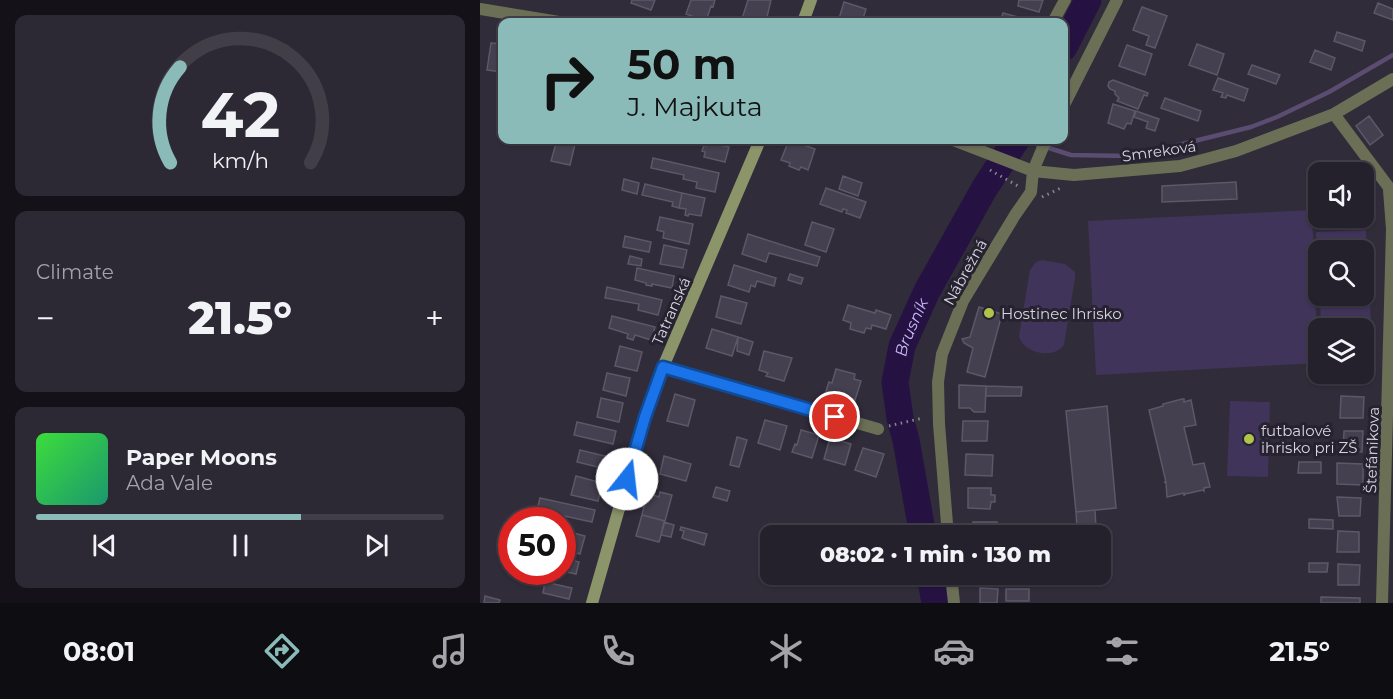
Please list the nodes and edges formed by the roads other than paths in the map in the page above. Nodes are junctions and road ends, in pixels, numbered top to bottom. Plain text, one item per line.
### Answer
1 (811, 0) edge
2 (1065, 0) edge
3 (1117, 0) edge
4 (480, 9) edge
5 (535, 18) edge
6 (804, 18) edge
7 (1055, 18) edge
8 (1393, 79) edge
9 (1068, 97) edge
10 (1334, 114) junction
11 (758, 144) edge
12 (969, 144) edge
13 (1044, 144) edge
14 (989, 149) edge
15 (1034, 171) junction
16 (1391, 192) edge
17 (663, 367) junction
18 (878, 429) road end
19 (947, 525) edge
20 (952, 585) edge
21 (592, 603) edge
22 (954, 603) edge
23 (1382, 603) edge

1 - 6 main road
2 - 7 street
3 - 9 street
4 - 5 street
8 - 10 street, Smreková
10 - 15 street, Smreková
10 - 16 street
11 - 17 main road, Tatranská
12 - 14 street, Smreková
13 - 15 street, Nábrežná
14 - 15 street, Smreková
15 - 19 street, Nábrežná
16 - 23 street, Štefánikova
17 - 18 street
17 - 21 main road, Tatranská
20 - 22 street

